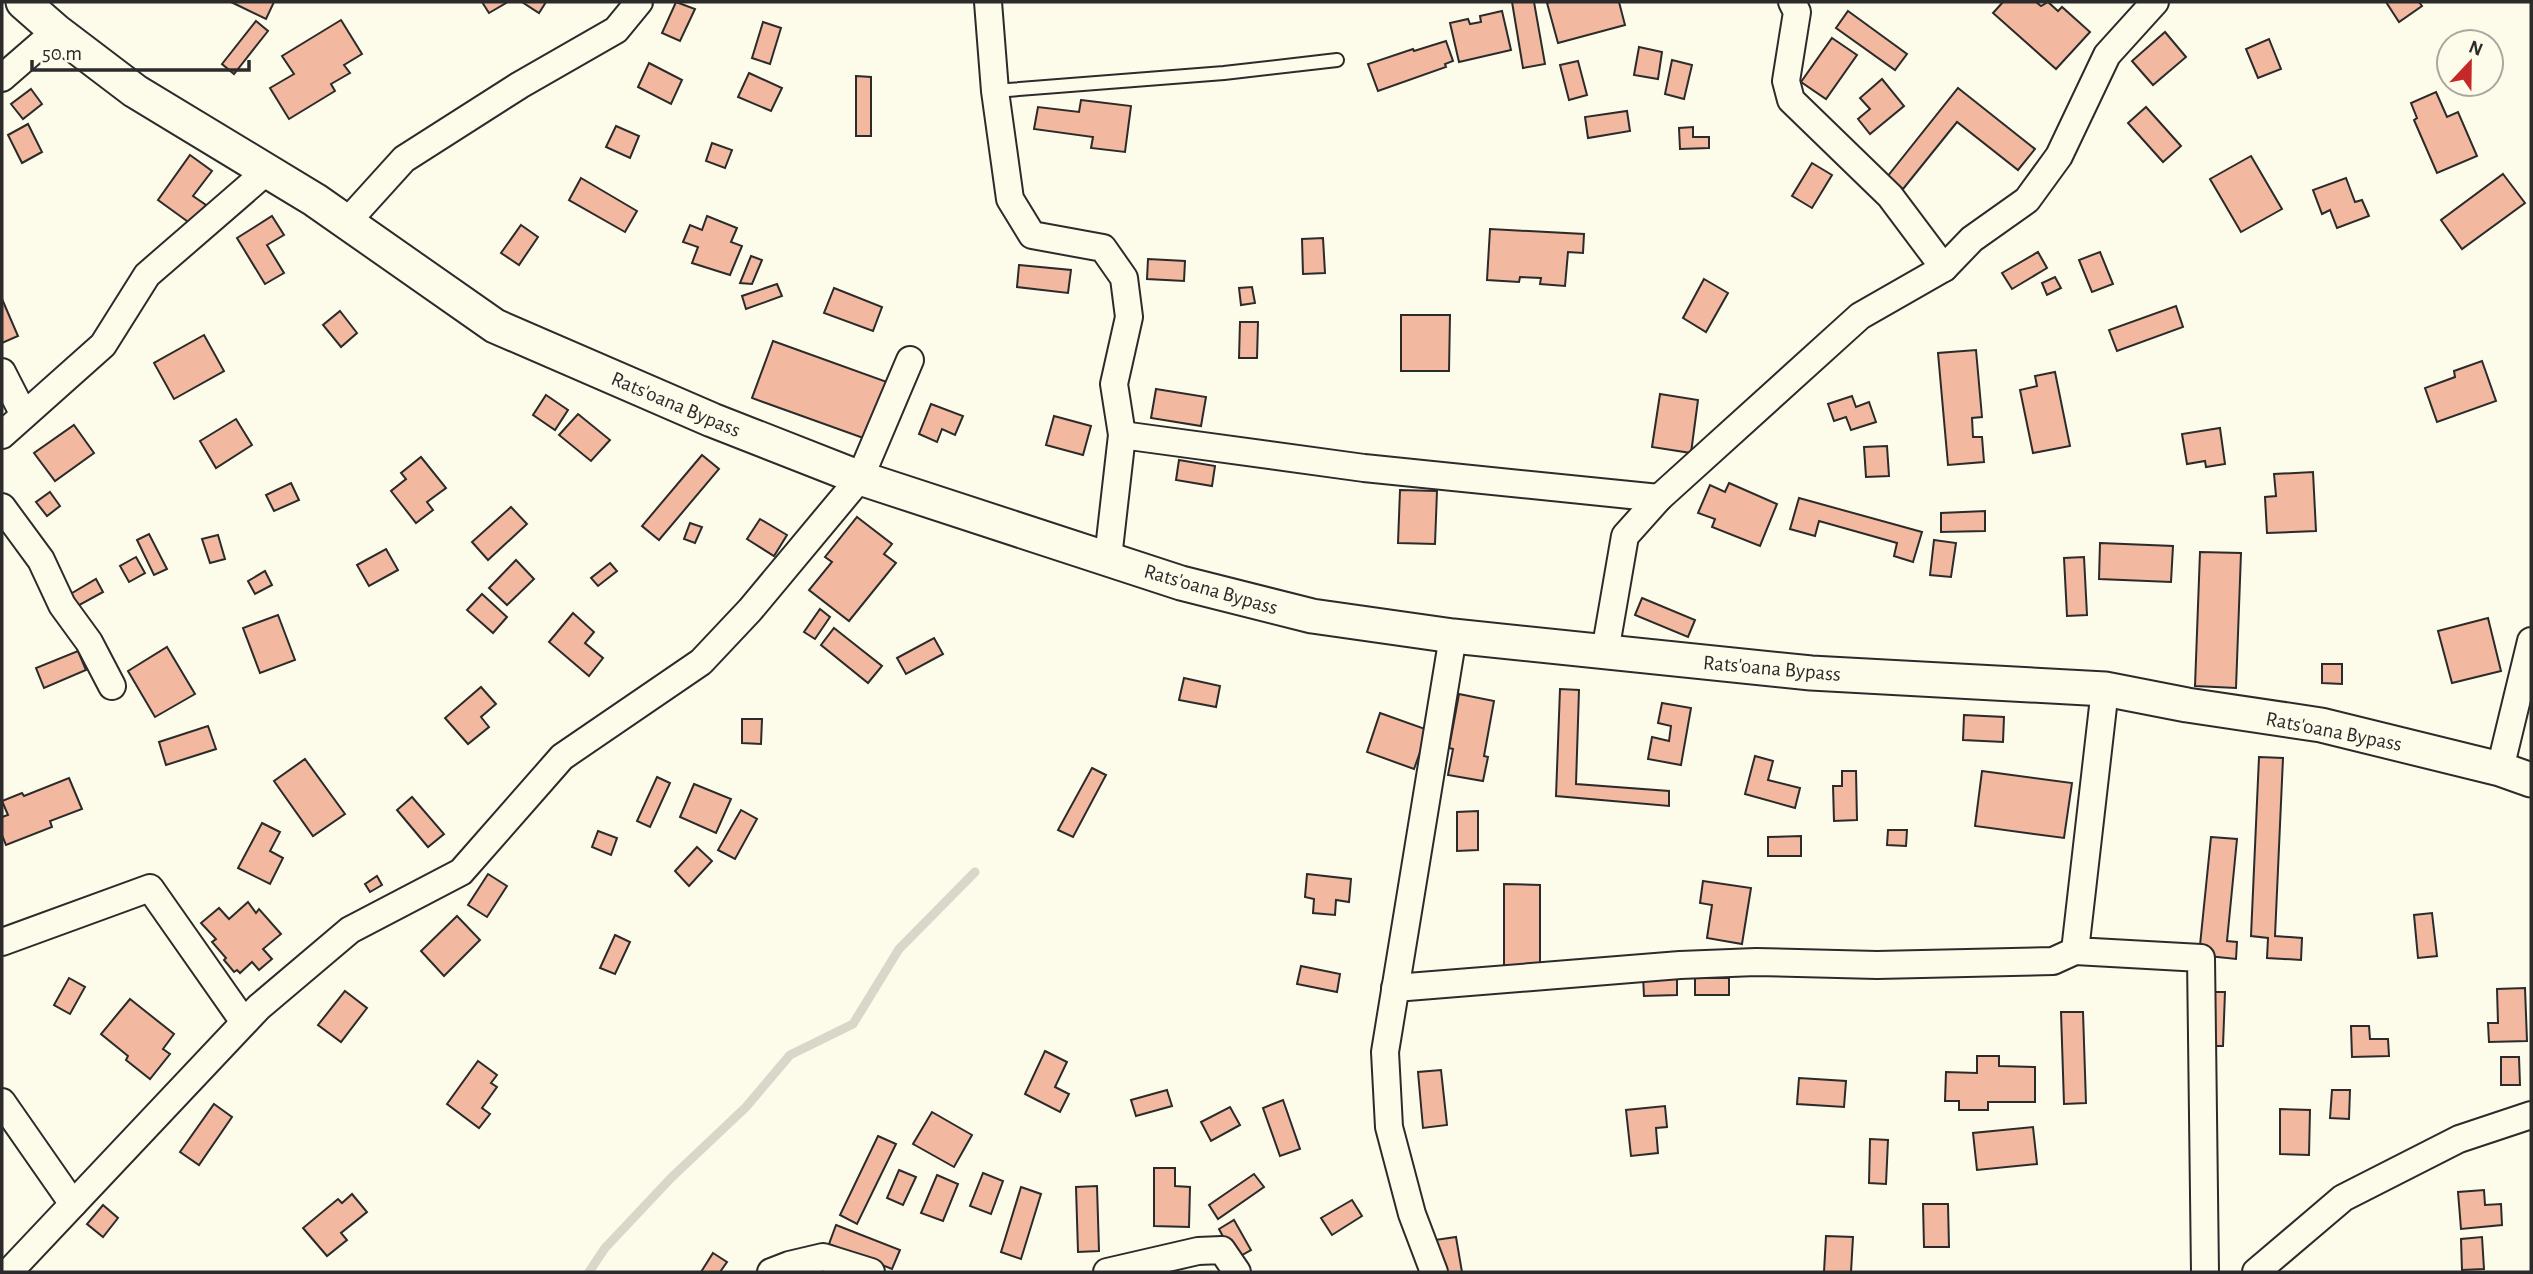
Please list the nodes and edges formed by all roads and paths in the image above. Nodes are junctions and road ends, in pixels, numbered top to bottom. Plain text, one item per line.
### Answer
1 (23, 2) edge
2 (639, 2) edge
3 (988, 2) edge
4 (1791, 2) edge
5 (2155, 2) edge
6 (57, 32) junction
7 (1337, 60) dead end
8 (2, 78) edge
9 (995, 91) junction
10 (267, 171) junction
11 (346, 223) junction
12 (1944, 268) junction
13 (910, 360) dead end
14 (2, 372) edge
15 (24, 415) junction
16 (2, 435) edge
17 (1122, 435) junction
18 (860, 478) junction
19 (1659, 498) junction
20 (2, 507) edge
21 (1108, 558) junction
22 (1453, 636) junction
23 (2531, 641) edge
24 (1605, 652) junction
25 (112, 686) dead end
26 (2105, 689) junction
27 (2500, 769) junction
28 (2531, 780) edge
29 (2, 942) edge
30 (2075, 951) junction
31 (1395, 988) junction
32 (244, 1022) junction
33 (2, 1102) edge
34 (2531, 1115) edge
35 (73, 1204) junction
36 (9, 1272) edge
37 (771, 1272) edge
38 (871, 1272) edge
39 (1107, 1272) edge
40 (1237, 1272) edge
41 (1434, 1272) edge
42 (2205, 1272) edge
43 (2256, 1272) edge

1 - 6 street, Rats'oana Bypass
2 - 11 street
3 - 9 street
4 - 12 street
5 - 12 street
6 - 8 street
6 - 10 street, Rats'oana Bypass
7 - 9 lane
9 - 17 street
10 - 11 street, Rats'oana Bypass
10 - 15 street
11 - 18 street, Rats'oana Bypass
12 - 19 street
13 - 18 street
14 - 15 street
15 - 16 street
17 - 19 street
17 - 21 street
18 - 21 street, Rats'oana Bypass
18 - 32 street
19 - 24 street
20 - 25 street
21 - 22 street, Rats'oana Bypass
22 - 24 street, Rats'oana Bypass
22 - 31 street
23 - 27 street
24 - 26 street, Rats'oana Bypass
26 - 27 street, Rats'oana Bypass
26 - 30 street
27 - 28 street, Rats'oana Bypass
29 - 32 street
30 - 31 street
30 - 42 street
31 - 41 street
32 - 35 street
33 - 35 street
34 - 43 street
35 - 36 street
37 - 38 street
39 - 40 street

